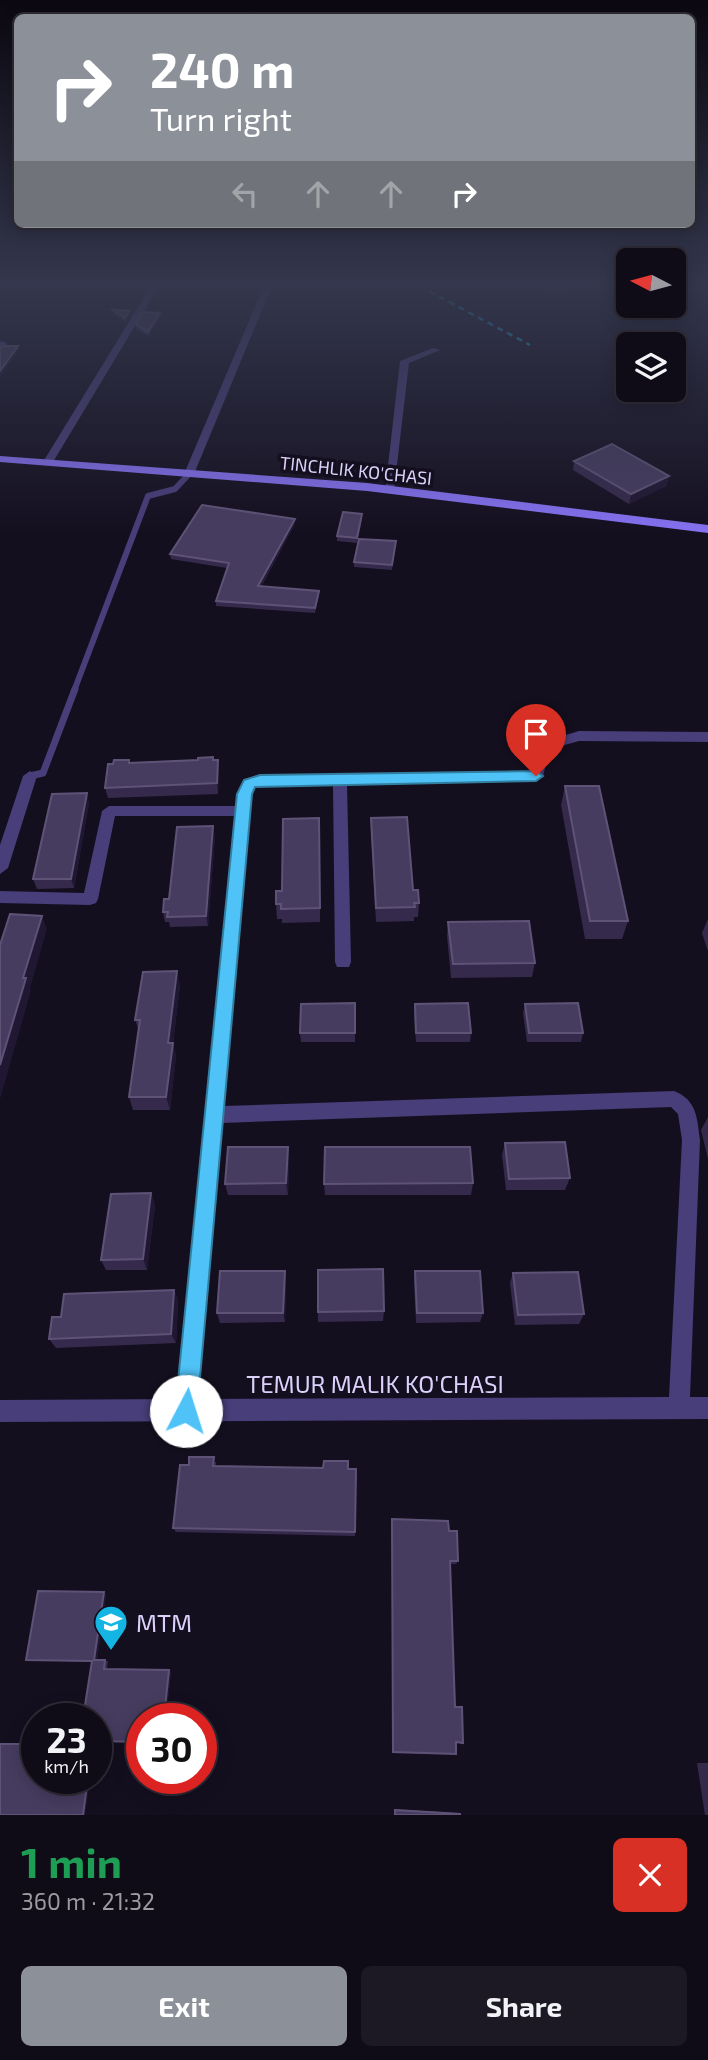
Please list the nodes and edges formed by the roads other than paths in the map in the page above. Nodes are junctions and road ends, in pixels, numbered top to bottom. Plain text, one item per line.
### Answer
1 (107, 366) edge
2 (234, 366) edge
3 (404, 366) edge
4 (0, 458) edge
5 (48, 462) junction
6 (189, 474) junction
7 (389, 490) junction
8 (708, 529) edge
9 (708, 737) edge
10 (30, 776) joint
11 (340, 778) junction
12 (243, 811) junction
13 (0, 868) edge
14 (0, 897) edge
15 (343, 962) dead end
16 (214, 1115) junction
17 (679, 1408) junction
18 (708, 1408) edge
19 (0, 1411) edge
20 (186, 1411) junction

1 - 5 street
2 - 6 street
3 - 7 street
4 - 5 main road, TINCHLIK KO'CHASI
5 - 6 main road, TINCHLIK KO'CHASI
6 - 7 main road, TINCHLIK KO'CHASI
6 - 10 lane
7 - 8 main road, TINCHLIK KO'CHASI
9 - 11 street
10 - 13 street
11 - 12 street
11 - 15 street
12 - 14 street
12 - 16 street
16 - 17 street
16 - 20 street
17 - 18 street, TEMUR MALIK KO'CHASI
17 - 20 street, TEMUR MALIK KO'CHASI
19 - 20 street, TEMUR MALIK KO'CHASI

